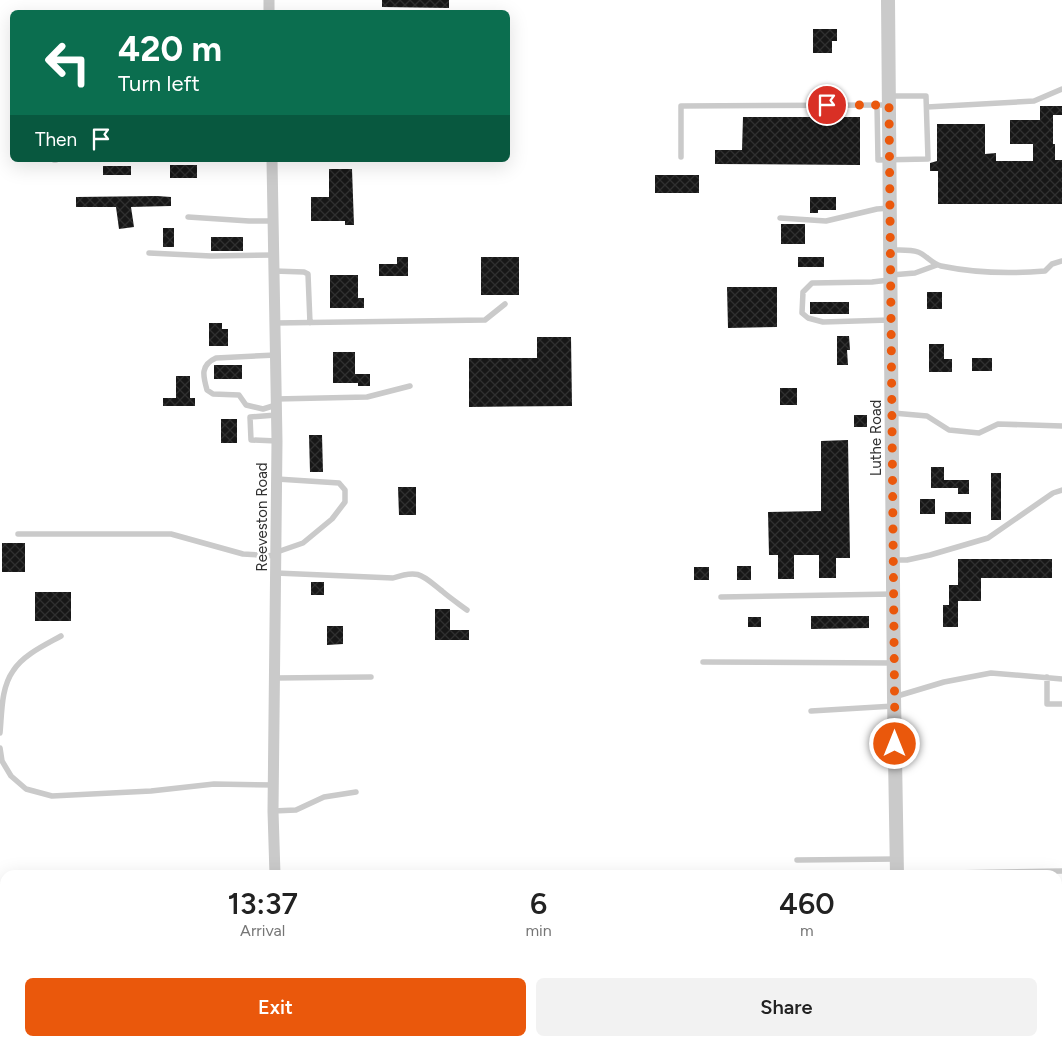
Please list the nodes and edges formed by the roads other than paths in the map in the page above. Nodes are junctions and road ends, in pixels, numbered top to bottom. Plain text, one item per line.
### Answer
1 (888, 0) edge
2 (1062, 88) edge
3 (885, 102) junction
4 (926, 107) junction
5 (681, 157) dead end
6 (890, 160) junction
7 (272, 162) edge
8 (890, 208) junction
9 (188, 217) dead end
10 (780, 218) dead end
11 (274, 221) junction
12 (891, 250) junction
13 (149, 254) dead end
14 (274, 255) junction
15 (1062, 261) edge
16 (938, 265) junction
17 (274, 271) junction
18 (891, 277) junction
19 (505, 304) dead end
20 (892, 320) junction
21 (310, 323) junction
22 (275, 324) junction
23 (276, 355) junction
24 (410, 386) dead end
25 (276, 407) junction
26 (892, 413) junction
27 (1062, 426) edge
28 (278, 441) junction
29 (277, 479) junction
30 (1062, 490) edge
31 (18, 534) dead end
32 (277, 554) junction
33 (893, 560) junction
34 (276, 573) junction
35 (894, 594) junction
36 (721, 597) dead end
37 (467, 610) dead end
38 (61, 636) dead end
39 (703, 662) dead end
40 (894, 663) junction
41 (1047, 676) junction
42 (371, 677) dead end
43 (275, 678) junction
44 (1062, 679) edge
45 (894, 702) junction
46 (1062, 704) edge
47 (811, 711) dead end
48 (0, 733) edge
49 (0, 748) edge
50 (274, 785) junction
51 (356, 792) dead end
52 (274, 811) junction
53 (897, 859) junction
54 (797, 860) dead end
55 (275, 870) edge
56 (897, 870) edge

1 - 3 street, Luthe Road
2 - 4 lane
3 - 4 lane
3 - 5 lane
3 - 6 street, Luthe Road
4 - 6 lane
6 - 8 street, Luthe Road
7 - 11 street, Reeveston Road
8 - 10 lane
8 - 12 street, Luthe Road
9 - 11 lane
11 - 14 street, Reeveston Road
12 - 16 lane
12 - 18 street, Luthe Road
13 - 14 lane
14 - 17 street, Reeveston Road
15 - 16 lane
16 - 18 lane
17 - 21 lane
17 - 22 street, Reeveston Road
18 - 20 street, Luthe Road
18 - 20 lane
19 - 21 lane
20 - 26 street, Luthe Road
21 - 22 lane
22 - 23 street, Reeveston Road
23 - 25 street, Reeveston Road
23 - 25 lane
24 - 25 lane
25 - 28 street, Reeveston Road
25 - 28 lane
26 - 27 lane
26 - 33 street, Luthe Road
28 - 29 street, Reeveston Road
29 - 32 street, Reeveston Road
29 - 32 lane
30 - 33 lane
31 - 32 lane
32 - 34 street, Reeveston Road
33 - 35 street, Luthe Road
34 - 37 lane
34 - 43 street, Reeveston Road
35 - 36 lane
35 - 40 street, Luthe Road
38 - 48 lane
39 - 40 lane
40 - 45 street, Luthe Road
41 - 44 lane
41 - 45 lane
41 - 46 lane
42 - 43 lane
43 - 50 street, Reeveston Road
45 - 47 lane
45 - 53 street, Luthe Road
49 - 50 lane
50 - 52 street, Reeveston Road
51 - 52 lane
52 - 55 street, Reeveston Road
53 - 54 lane
53 - 56 street, Luthe Road

